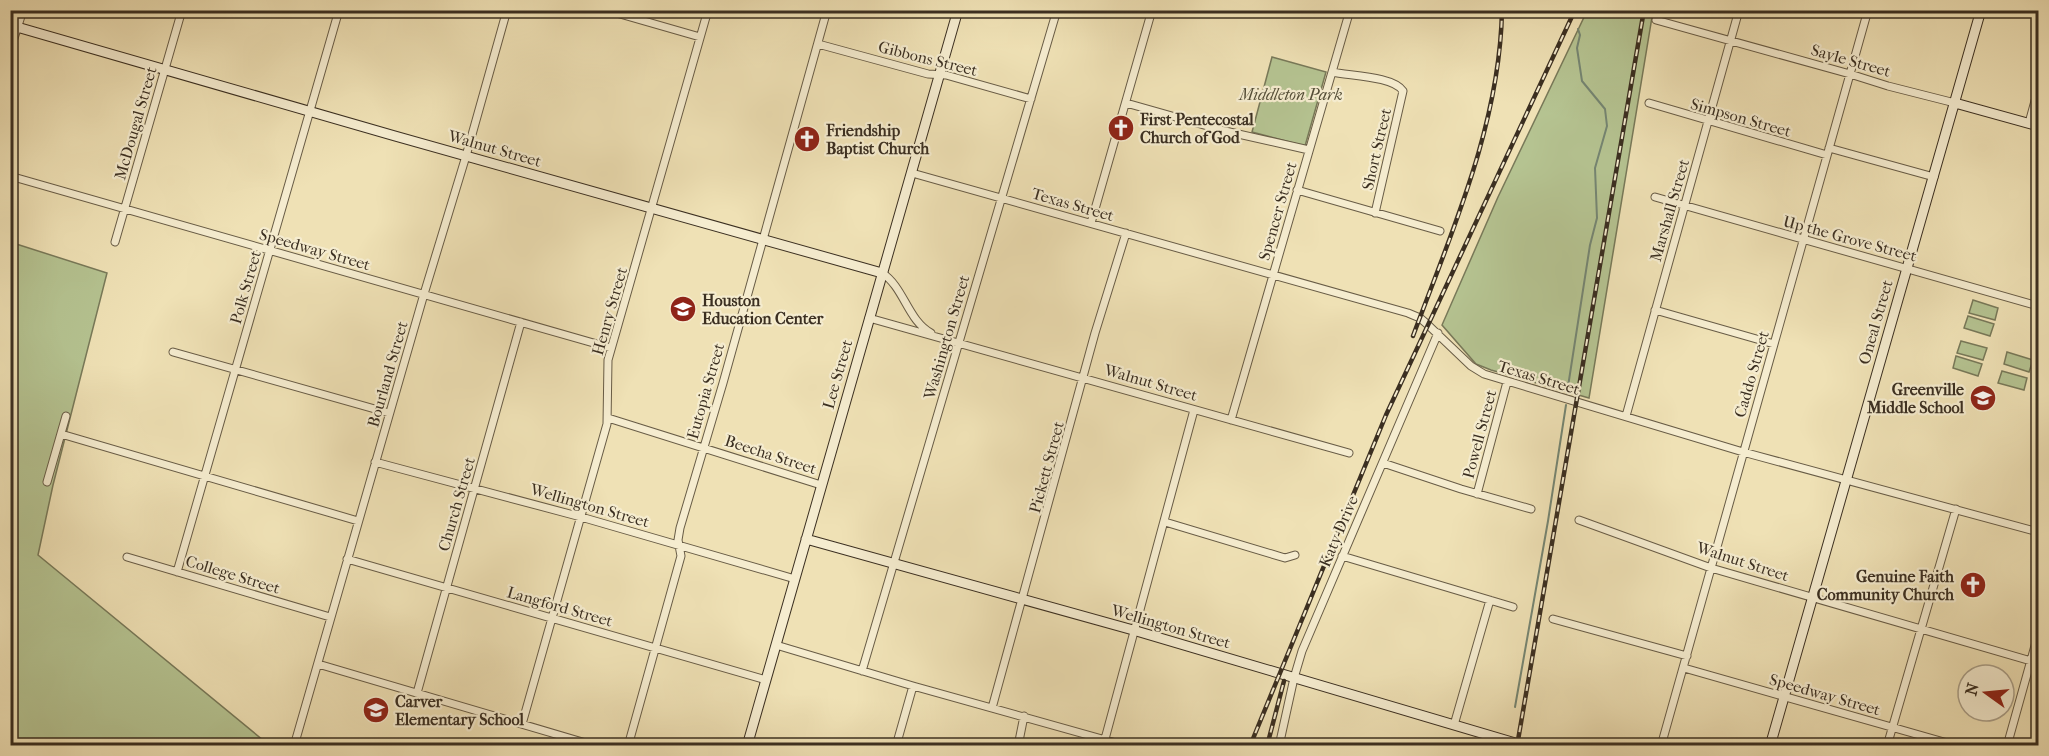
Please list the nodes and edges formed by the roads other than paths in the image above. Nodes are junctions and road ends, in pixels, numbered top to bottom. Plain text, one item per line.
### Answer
1 (23, 10) edge
2 (182, 10) edge
3 (339, 10) edge
4 (507, 10) edge
5 (606, 10) edge
6 (708, 10) edge
7 (827, 10) edge
8 (958, 10) edge
9 (1057, 10) edge
10 (1152, 10) edge
11 (1350, 10) edge
12 (1739, 10) edge
13 (1868, 10) edge
14 (1981, 10) edge
15 (1656, 20) dead end
16 (14, 26) edge
17 (700, 37) junction
18 (1730, 41) junction
19 (818, 44) junction
20 (10, 51) edge
21 (165, 70) junction
22 (1332, 72) junction
23 (1850, 74) junction
24 (939, 76) junction
25 (2038, 90) edge
26 (1031, 99) junction
27 (1126, 103) junction
28 (1955, 103) junction
29 (1649, 104) dead end
30 (310, 112) junction
31 (1707, 122) junction
32 (2034, 124) edge
33 (1309, 150) junction
34 (1828, 152) junction
35 (466, 156) junction
36 (912, 173) junction
37 (10, 176) edge
38 (1934, 177) junction
39 (1297, 190) junction
40 (1001, 197) junction
41 (1655, 197) dead end
42 (1683, 206) junction
43 (125, 208) junction
44 (652, 209) junction
45 (1375, 213) junction
46 (1091, 223) junction
47 (1440, 231) dead end
48 (1126, 233) junction
49 (1803, 239) junction
50 (762, 240) junction
51 (115, 242) dead end
52 (270, 250) junction
53 (1906, 268) junction
54 (882, 273) junction
55 (1273, 274) junction
56 (424, 294) junction
57 (2038, 306) edge
58 (1655, 310) junction
59 (869, 318) junction
60 (521, 322) junction
61 (1438, 333) junction
62 (944, 339) junction
63 (959, 343) junction
64 (1774, 344) junction
65 (611, 348) junction
66 (173, 352) dead end
67 (236, 369) junction
68 (1084, 379) junction
69 (1507, 382) junction
70 (1194, 410) junction
71 (389, 413) junction
72 (66, 416) dead end
73 (1626, 416) junction
74 (608, 417) junction
75 (1231, 420) junction
76 (61, 434) junction
77 (703, 446) junction
78 (1743, 452) junction
79 (1349, 453) dead end
80 (375, 462) junction
81 (1383, 463) junction
82 (205, 476) junction
83 (1846, 480) junction
84 (47, 482) dead end
85 (821, 485) junction
86 (474, 488) junction
87 (1477, 494) junction
88 (1531, 509) dead end
89 (1956, 509) junction
90 (581, 517) junction
91 (1579, 520) dead end
92 (358, 521) junction
93 (1165, 522) junction
94 (2038, 532) edge
95 (806, 539) junction
96 (678, 545) junction
97 (1295, 555) dead end
98 (1342, 556) junction
99 (127, 557) dead end
100 (347, 559) junction
101 (894, 564) junction
102 (1711, 568) junction
103 (177, 572) junction
104 (795, 579) junction
105 (446, 587) junction
106 (1812, 598) junction
107 (1023, 600) junction
108 (1490, 600) junction
109 (1513, 607) dead end
110 (330, 617) junction
111 (552, 618) junction
112 (1553, 619) dead end
113 (1921, 629) junction
114 (1133, 630) junction
115 (2038, 635) edge
116 (776, 645) junction
117 (655, 649) junction
118 (1687, 656) junction
119 (2035, 662) edge
120 (318, 664) junction
121 (1683, 668) junction
122 (862, 670) junction
123 (1294, 678) junction
124 (766, 680) junction
125 (913, 686) junction
126 (417, 693) junction
127 (1784, 696) junction
128 (992, 708) junction
129 (1024, 716) junction
130 (522, 724) junction
131 (1454, 724) junction
132 (1893, 728) junction
133 (1105, 739) junction
134 (294, 746) edge
135 (596, 746) edge
136 (628, 746) edge
137 (747, 746) edge
138 (896, 746) edge
139 (1018, 746) edge
140 (1127, 746) edge
141 (1279, 746) edge
142 (1526, 746) edge
143 (1661, 746) edge
144 (1770, 746) edge
145 (1887, 746) edge
146 (1958, 746) edge
147 (2007, 746) edge

1 - 16 street
2 - 21 street, McDougal Street
3 - 30 street, Polk Street
4 - 35 street, Bourland Street
5 - 17 street
6 - 17 street, Henry Street
7 - 19 street, Eutopia Street
8 - 24 street, Lee Street
9 - 26 street, Washington Street
10 - 27 street
11 - 22 street, Spencer Street
12 - 18 street, Marshall Street
13 - 23 street, Caddo Street
14 - 28 street, Oneal Street
15 - 18 street, Sayle Street
16 - 20 street
16 - 21 street, Walnut Street
17 - 44 street, Henry Street
18 - 23 street, Sayle Street
18 - 31 street, Marshall Street
19 - 24 street, Gibbons Street
19 - 50 street, Eutopia Street
21 - 30 street, Walnut Street
21 - 43 street, McDougal Street
22 - 33 street, Spencer Street
22 - 45 street, Short Street
23 - 28 street, Sayle Street
23 - 34 street, Caddo Street
24 - 26 street, Gibbons Street
24 - 36 street, Lee Street
25 - 32 street
26 - 40 street, Washington Street
27 - 33 street
27 - 46 street
28 - 32 street, Sayle Street
28 - 38 street, Oneal Street
29 - 31 street, Simpson Street
30 - 35 street, Walnut Street
30 - 52 street, Polk Street
31 - 34 street, Simpson Street
31 - 42 street, Marshall Street
33 - 39 street, Spencer Street
34 - 38 street, Simpson Street
34 - 49 street, Caddo Street
35 - 44 street, Walnut Street
35 - 56 street, Bourland Street
36 - 40 street, Texas Street
36 - 54 street, Lee Street
37 - 43 street, Speedway Street
38 - 53 street, Oneal Street
39 - 45 street
39 - 55 street, Spencer Street
40 - 46 street, Texas Street
40 - 63 street, Washington Street
41 - 42 street, Up the Grove Street
42 - 49 street, Up the Grove Street
42 - 58 street, Marshall Street
43 - 51 street, McDougal Street
43 - 52 street, Speedway Street
44 - 50 street, Walnut Street
44 - 65 street, Henry Street
45 - 47 street
46 - 48 street, Texas Street
48 - 55 street, Texas Street
48 - 68 street, Pickett Street
49 - 53 street, Up the Grove Street
49 - 64 street, Caddo Street
50 - 54 street, Walnut Street
50 - 77 street, Eutopia Street
52 - 56 street, Speedway Street
52 - 67 street, Polk Street
53 - 57 street, Up the Grove Street
53 - 83 street, Oneal Street
54 - 59 street, Lee Street
54 - 62 street, Walnut Street
55 - 61 street, Texas Street
55 - 75 street, Spencer Street
56 - 60 street, Speedway Street
56 - 71 street, Bourland Street
58 - 64 street
58 - 73 street, Marshall Street
59 - 62 street, Walnut Street
59 - 85 street, Lee Street
60 - 65 street, Speedway Street
60 - 86 street, Church Street
61 - 69 street, Texas Street
61 - 81 street, Katy Drive
62 - 63 street, Walnut Street
63 - 68 street, Walnut Street
63 - 101 street, Washington Street
64 - 78 street, Caddo Street
65 - 74 street, Henry Street
66 - 67 street
67 - 71 street
67 - 82 street, Polk Street
68 - 70 street, Walnut Street
68 - 107 street, Pickett Street
69 - 73 street, Texas Street
69 - 87 street, Powell Street
70 - 75 street, Walnut Street
70 - 93 street
71 - 80 street, Bourland Street
72 - 76 street
73 - 78 street, Texas Street
74 - 77 street, Beecha Street
74 - 90 street, Henry Street
75 - 79 street, Walnut Street
76 - 82 street
76 - 84 street
77 - 85 street, Beecha Street
77 - 96 street, Eutopia Street
78 - 83 street, Texas Street
78 - 102 street, Caddo Street
80 - 86 street, Wellington Street
80 - 92 street, Bourland Street
81 - 87 street
81 - 98 street, Katy Drive
82 - 92 street
82 - 103 street, Polk Street
83 - 89 street, Texas Street
83 - 106 street, Oneal Street
85 - 95 street, Lee Street
86 - 90 street, Wellington Street
86 - 105 street, Church Street
87 - 88 street
89 - 94 street, Texas Street
89 - 113 street
90 - 96 street, Wellington Street
90 - 111 street, Henry Street
91 - 102 street, Walnut Street
92 - 100 street, Bourland Street
93 - 97 street
93 - 114 street
95 - 101 street, Wellington Street
95 - 104 street, Lee Street
96 - 104 street, Wellington Street
96 - 117 street, Eutopia Street
98 - 108 street
98 - 123 street, Katy Drive
99 - 103 street, College Street
100 - 105 street, Langford Street
100 - 110 street, Bourland Street
101 - 107 street, Wellington Street
101 - 122 street, Washington Street
102 - 106 street, Walnut Street
102 - 118 street, Caddo Street
103 - 110 street, College Street
104 - 116 street, Lee Street
105 - 111 street, Langford Street
105 - 126 street, Church Street
106 - 113 street, Walnut Street
106 - 127 street, Oneal Street
107 - 114 street, Wellington Street
107 - 128 street, Pickett Street
108 - 109 street
108 - 131 street
110 - 120 street, Bourland Street
111 - 117 street, Langford Street
111 - 130 street, Henry Street
112 - 118 street
113 - 119 street, Walnut Street
113 - 132 street
114 - 123 street, Wellington Street
114 - 133 street
115 - 119 street
116 - 122 street
116 - 124 street, Lee Street
117 - 124 street, Langford Street
117 - 136 street, Eutopia Street
118 - 121 street, Caddo Street
119 - 147 street
120 - 126 street
120 - 134 street, Bourland Street
121 - 127 street, Speedway Street
121 - 143 street, Caddo Street
122 - 125 street
123 - 131 street, Wellington Street
123 - 141 street, Katy Drive
124 - 137 street, Lee Street
125 - 128 street
125 - 138 street
126 - 130 street
127 - 132 street, Speedway Street
127 - 144 street, Oneal Street
128 - 129 street
129 - 133 street
129 - 139 street
130 - 135 street
131 - 142 street, Wellington Street
132 - 145 street
132 - 146 street, Speedway Street
133 - 140 street

